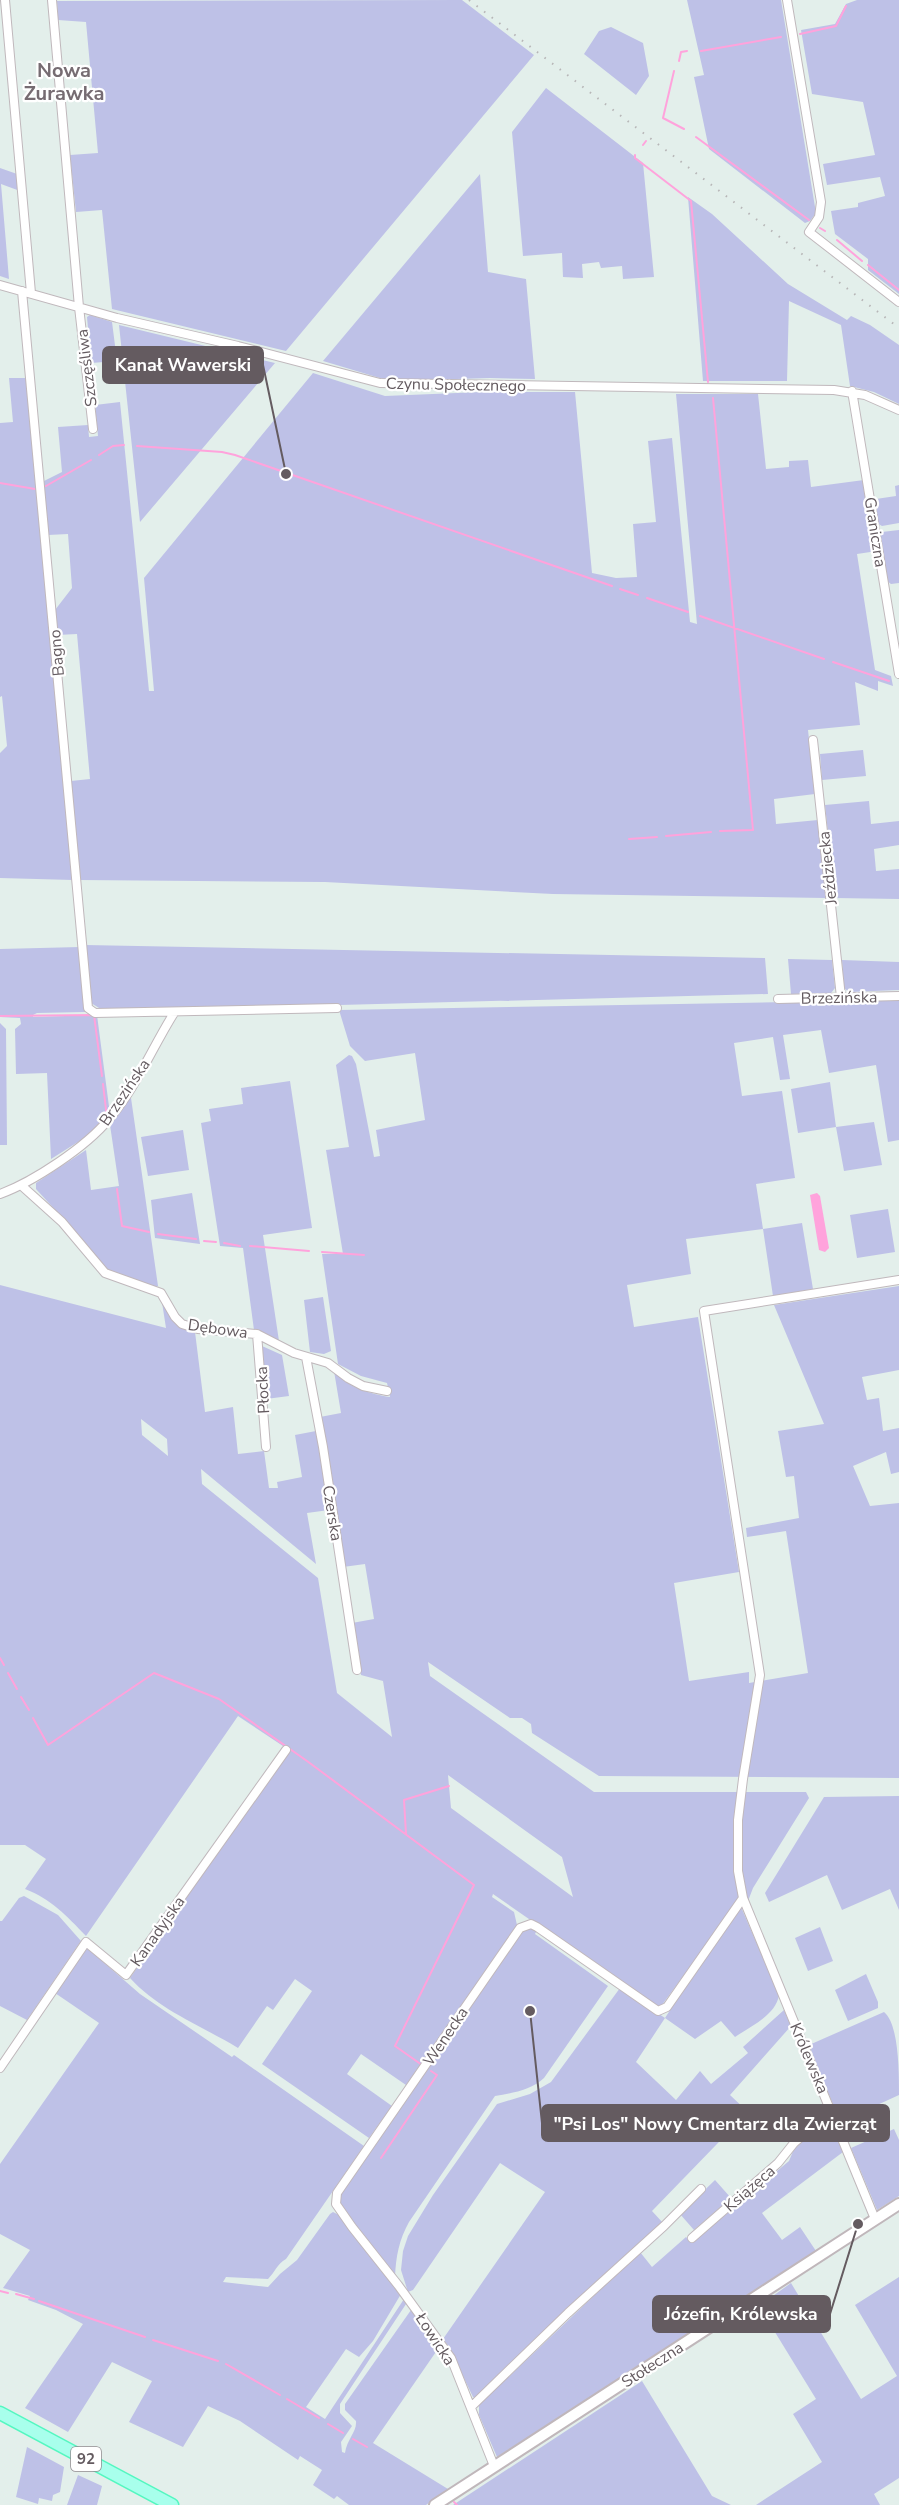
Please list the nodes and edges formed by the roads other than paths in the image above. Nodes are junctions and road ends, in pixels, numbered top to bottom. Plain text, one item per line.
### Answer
1 (5, 0) edge
2 (52, 0) edge
3 (787, 0) edge
4 (0, 285) edge
5 (26, 292) junction
6 (899, 302) edge
7 (79, 307) junction
8 (852, 391) junction
9 (899, 410) edge
10 (93, 429) dead end
11 (899, 674) edge
12 (813, 740) dead end
13 (899, 996) edge
14 (841, 997) junction
15 (778, 999) dead end
16 (337, 1008) dead end
17 (174, 1013) junction
18 (22, 1186) junction
19 (0, 1194) edge
20 (899, 1280) edge
21 (257, 1334) junction
22 (306, 1357) junction
23 (387, 1391) dead end
24 (266, 1446) dead end
25 (357, 1670) dead end
26 (286, 1750) dead end
27 (743, 1898) junction
28 (0, 2068) edge
29 (831, 2111) junction
30 (701, 2190) dead end
31 (899, 2204) edge
32 (875, 2219) junction
33 (352, 2227) joint
34 (692, 2238) dead end
35 (472, 2406) junction
36 (0, 2413) edge
37 (494, 2466) junction
38 (172, 2505) edge
39 (435, 2505) edge

1 - 5 street, Bagno
2 - 7 street, Szczęśliwa
3 - 6 street
4 - 5 street, Czynu Społecznego
5 - 7 street, Czynu Społecznego
5 - 17 street, Bagno
7 - 8 street, Czynu Społecznego
7 - 10 street, Szczęśliwa
8 - 9 street
8 - 11 street, Graniczna
12 - 14 street, Jeździecka
13 - 14 street, Brzezińska
14 - 15 street, Brzezińska
16 - 17 street
17 - 18 street, Brzezińska
18 - 19 street, Brzezińska
18 - 21 street, Dębowa
20 - 27 street, Królewska
21 - 22 street, Dębowa
21 - 24 street, Płocka
22 - 23 street, Dębowa
22 - 25 street, Czerska
26 - 28 street, Kanadyjska
27 - 29 street, Królewska
27 - 33 street, Wenecka
29 - 32 street, Królewska
29 - 34 street, Książęca
30 - 35 street
31 - 32 street, Stołeczna
32 - 37 street, Stołeczna
33 - 35 street, Łowicka
35 - 37 street, Łowicka
36 - 38 main road, 92
37 - 39 street, Stołeczna

